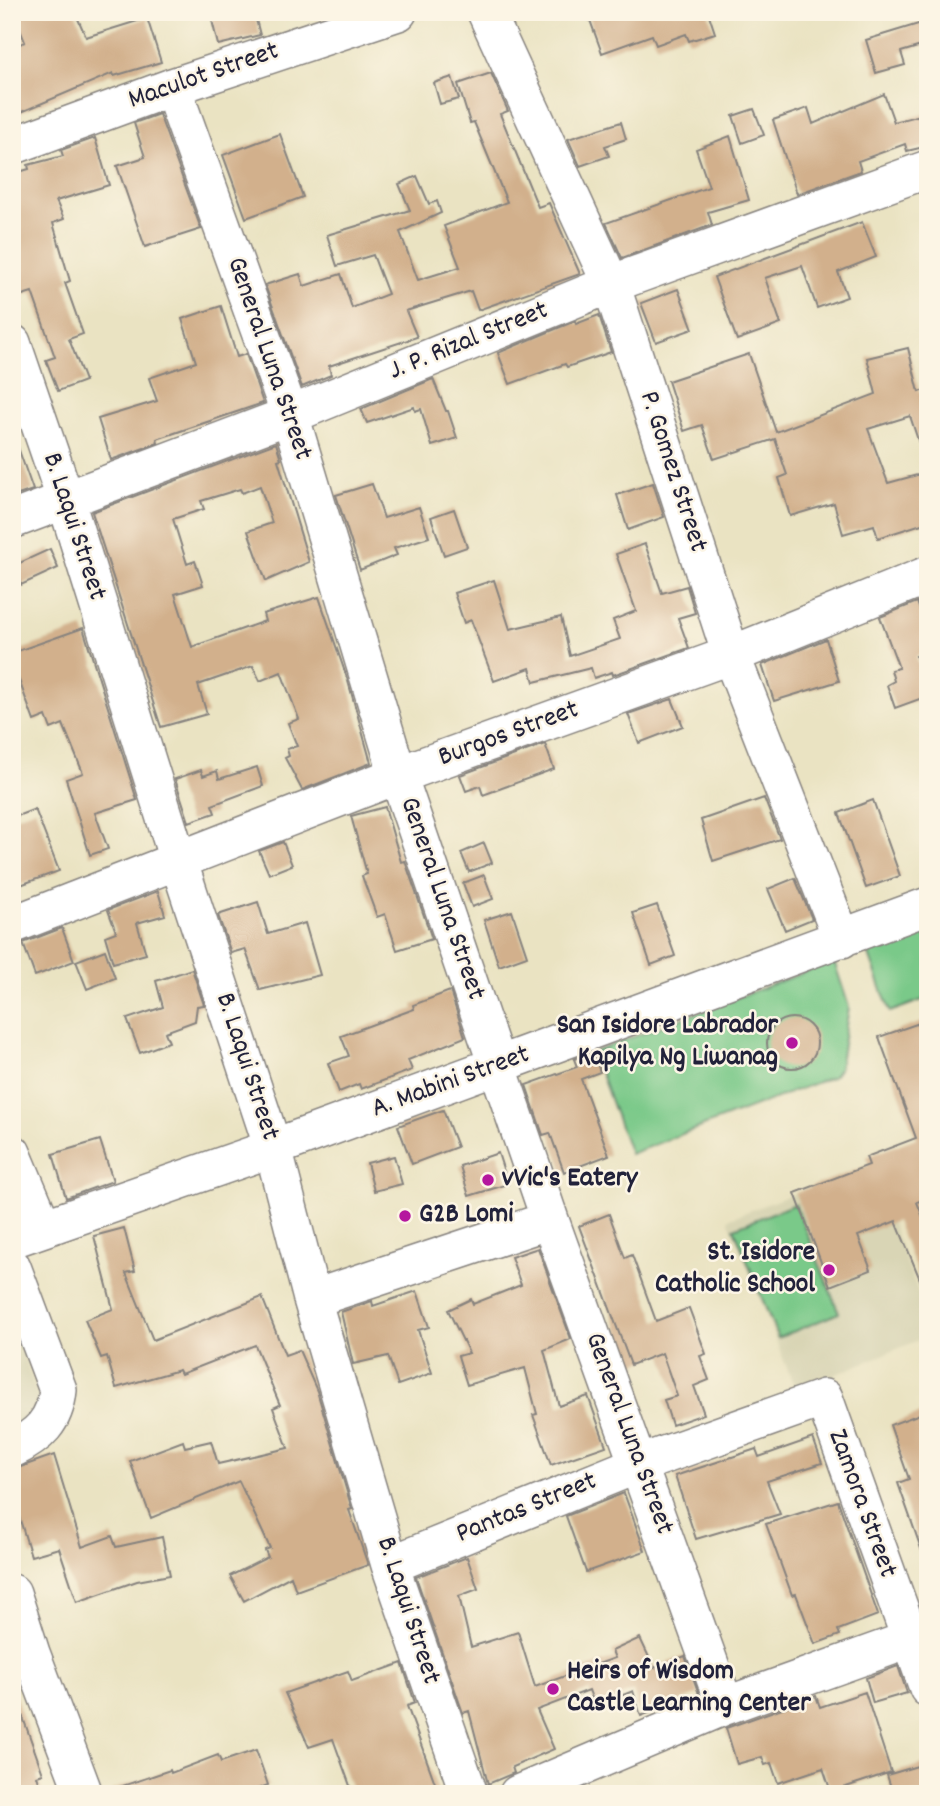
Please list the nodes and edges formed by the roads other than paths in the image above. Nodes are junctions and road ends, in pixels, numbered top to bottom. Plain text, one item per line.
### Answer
1 (398, 12) edge
2 (486, 12) edge
3 (172, 87) junction
4 (12, 146) edge
5 (928, 169) edge
6 (611, 284) junction
7 (12, 344) edge
8 (290, 415) junction
9 (65, 498) junction
10 (12, 520) edge
11 (928, 575) edge
12 (731, 655) junction
13 (398, 775) junction
14 (178, 863) junction
15 (928, 906) edge
16 (12, 925) edge
17 (842, 939) junction
18 (499, 1066) junction
19 (273, 1148) junction
20 (12, 1153) edge
21 (550, 1220) junction
22 (28, 1233) edge
23 (12, 1267) edge
24 (312, 1299) junction
25 (824, 1398) joint
26 (12, 1449) edge
27 (639, 1464) junction
28 (390, 1564) junction
29 (12, 1593) edge
30 (919, 1637) edge
31 (21, 1656) edge
32 (928, 1688) edge
33 (725, 1706) junction
34 (84, 1794) edge
35 (469, 1794) edge
36 (518, 1794) edge

1 - 3 street, Maculot Street
2 - 6 street, P. Gomez Street
3 - 4 street, Maculot Street
3 - 8 street, General Luna Street
5 - 6 street, J. P. Rizal Street
6 - 8 street, J. P. Rizal Street
6 - 12 street, P. Gomez Street
7 - 9 street, B. Laqui Street
8 - 9 street, J. P. Rizal Street
8 - 13 street, General Luna Street
9 - 10 street, J. P. Rizal Street
9 - 14 street, B. Laqui Street
11 - 12 street, Burgos Street
12 - 13 street, Burgos Street
12 - 17 street, P. Gomez Street
13 - 14 street, Burgos Street
13 - 18 street, General Luna Street
14 - 16 street, Burgos Street
14 - 19 street, B. Laqui Street
15 - 17 street, A. Mabini Street
17 - 18 street, A. Mabini Street
18 - 19 street, A. Mabini Street
18 - 21 street, General Luna Street
19 - 22 street, A. Mabini Street
19 - 24 street, B. Laqui Street
20 - 22 street
21 - 24 street
21 - 27 street, General Luna Street
23 - 26 street
24 - 28 street, B. Laqui Street
25 - 27 street, Pantas Street
25 - 30 street, Zamora Street
27 - 28 street, Pantas Street
27 - 33 street, General Luna Street
28 - 35 street, B. Laqui Street
29 - 31 street
30 - 32 street, Zamora Street
30 - 33 street
31 - 34 street
33 - 36 street

